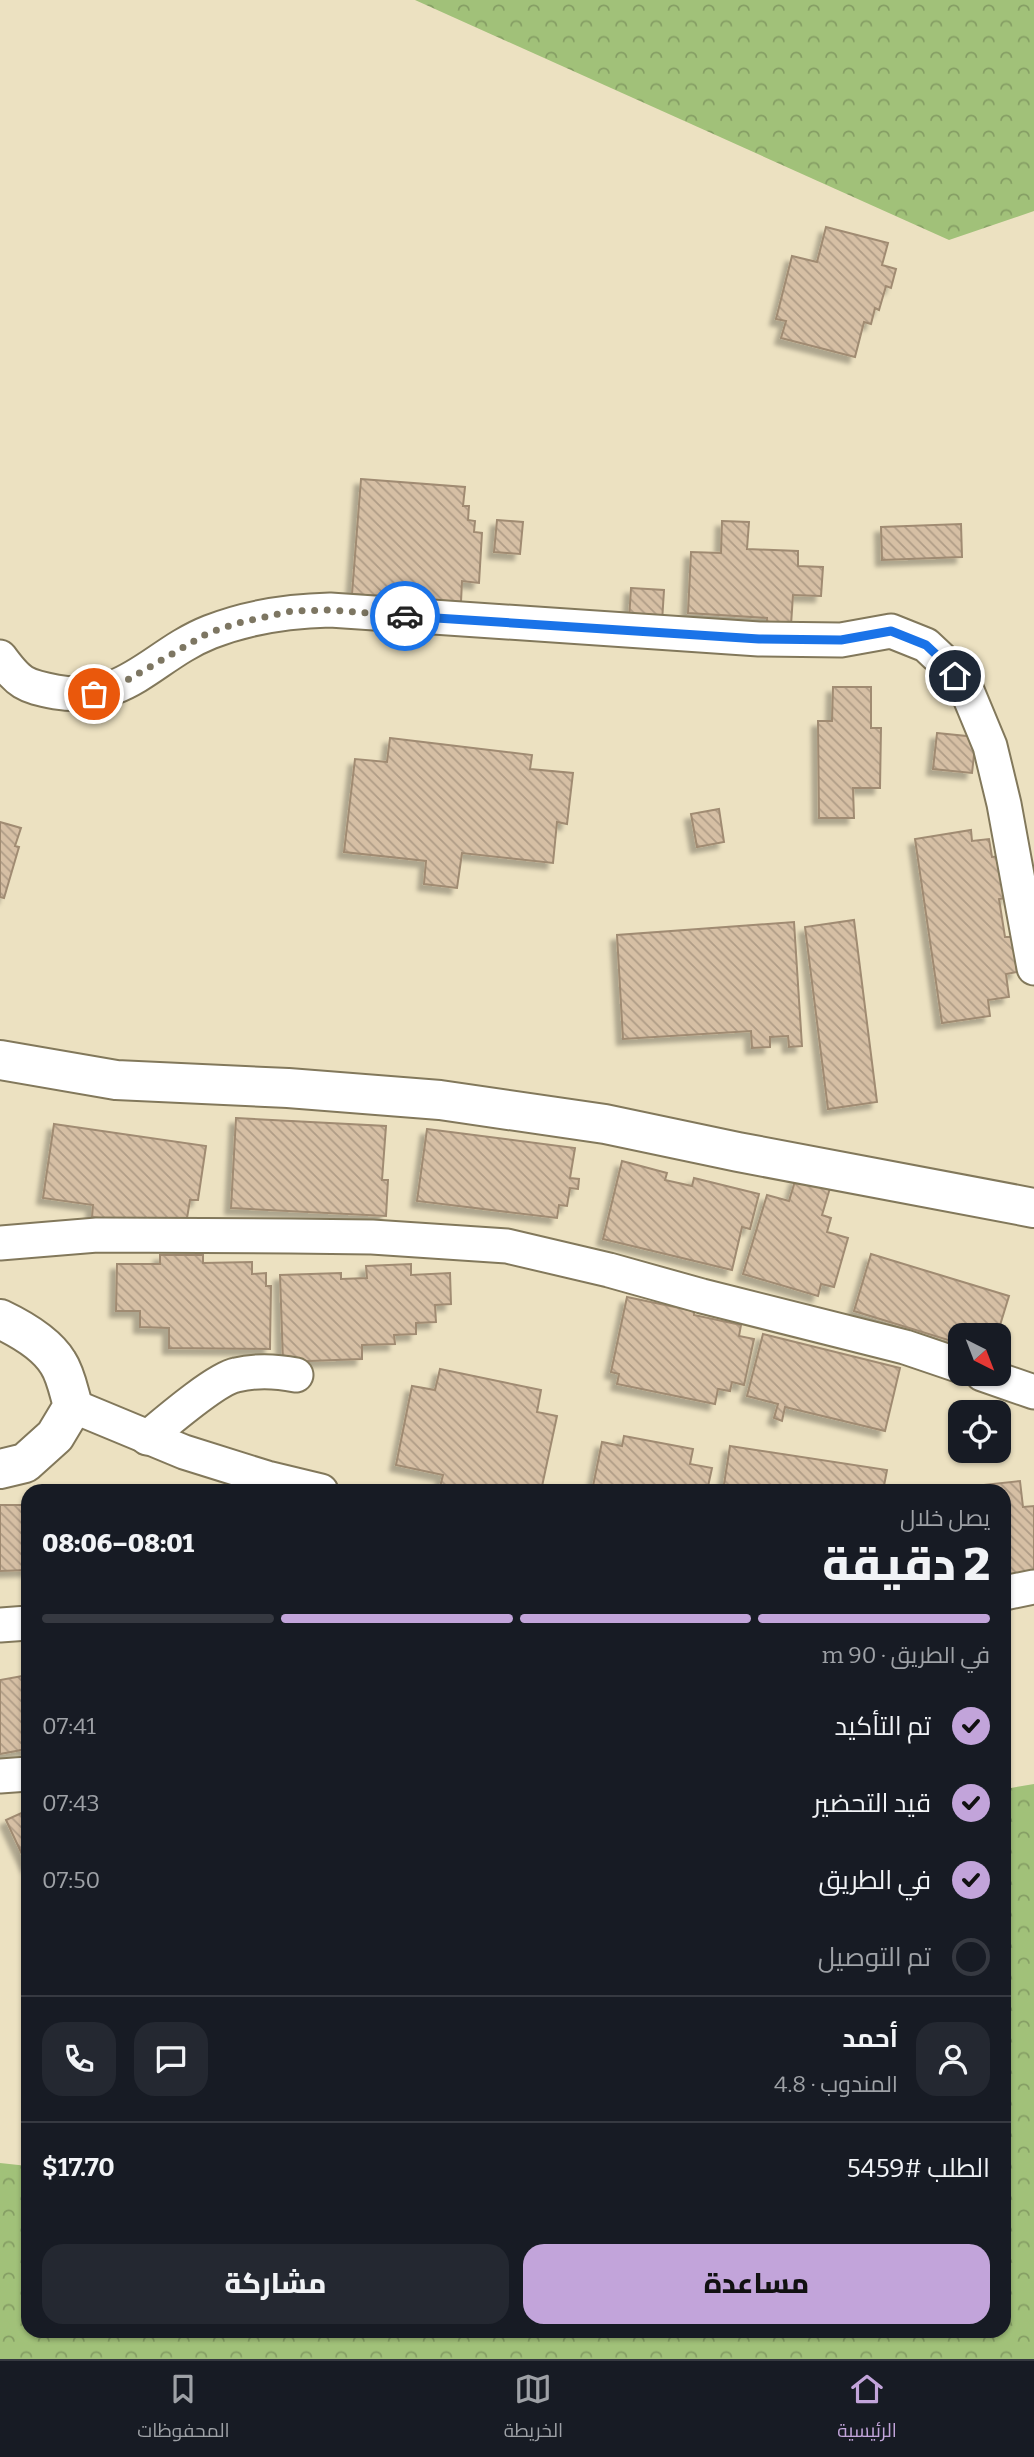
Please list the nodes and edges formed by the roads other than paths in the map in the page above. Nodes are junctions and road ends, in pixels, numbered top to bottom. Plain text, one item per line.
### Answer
1 (0, 657) edge
2 (1034, 968) edge
3 (0, 1060) edge
4 (1034, 1208) edge
5 (0, 1244) edge
6 (0, 1319) edge
7 (948, 1362) edge
8 (296, 1375) dead end
9 (1012, 1384) edge
10 (1034, 1392) edge
11 (74, 1406) junction
12 (147, 1438) junction
13 (0, 1469) edge
14 (292, 1484) edge
15 (1034, 1587) edge
16 (1011, 1592) edge
17 (21, 1624) edge
18 (0, 1626) edge
19 (21, 1774) edge
20 (0, 1776) edge

1 - 2 street
3 - 4 street
5 - 7 street
6 - 11 street
8 - 12 street
9 - 10 street
11 - 12 street
11 - 13 street
12 - 14 street
15 - 16 street
17 - 18 street
19 - 20 street

